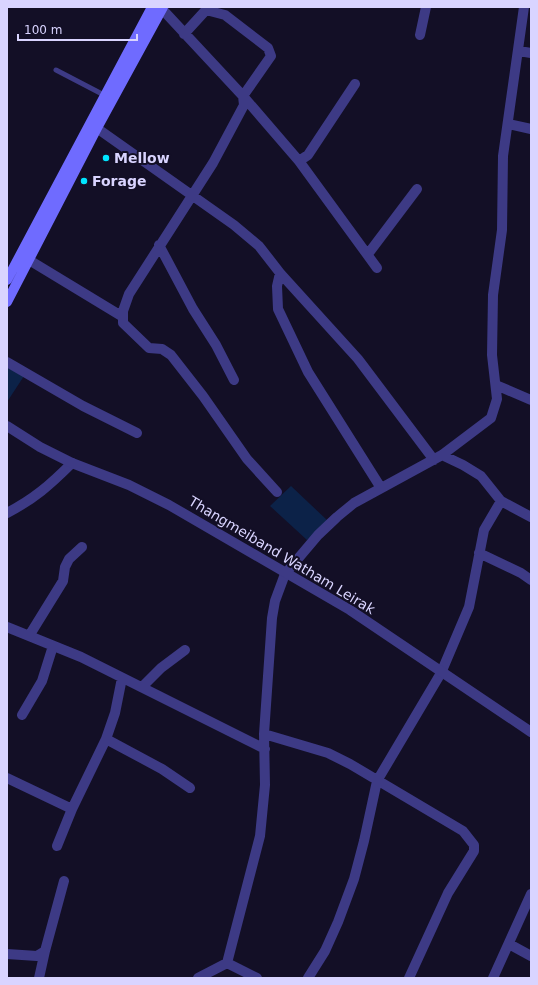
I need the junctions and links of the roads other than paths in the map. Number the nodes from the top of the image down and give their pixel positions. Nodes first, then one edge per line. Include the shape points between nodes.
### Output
1 (426, 7) edge
2 (524, 7) edge
3 (159, 8) edge
4 (184, 34) junction
5 (420, 35) dead end
6 (519, 51) junction
7 (531, 53) edge
8 (56, 70) dead end
9 (355, 84) dead end
10 (104, 95) junction
11 (243, 96) junction
12 (508, 124) junction
13 (93, 125) junction
14 (531, 129) edge
15 (299, 161) junction
16 (417, 190) dead end
17 (191, 196) junction
18 (159, 245) junction
19 (368, 254) junction
20 (29, 260) junction
21 (377, 268) dead end
22 (280, 273) junction
23 (7, 280) edge
24 (7, 302) edge
25 (123, 318) junction
26 (7, 362) edge
27 (234, 380) dead end
28 (496, 385) junction
29 (531, 400) edge
30 (7, 426) edge
31 (137, 433) dead end
32 (438, 457) junction
33 (72, 463) junction
34 (381, 488) junction
35 (277, 492) dead end
36 (501, 501) junction
37 (7, 513) edge
38 (531, 517) edge
39 (82, 547) dead end
40 (480, 552) junction
41 (285, 574) junction
42 (531, 580) edge
43 (7, 627) edge
44 (29, 636) junction
45 (52, 646) junction
46 (185, 650) dead end
47 (441, 673) junction
48 (122, 678) junction
49 (142, 687) junction
50 (22, 715) dead end
51 (531, 732) edge
52 (264, 734) junction
53 (106, 739) junction
54 (265, 749) junction
55 (7, 778) edge
56 (377, 780) junction
57 (190, 788) dead end
58 (72, 809) junction
59 (57, 846) dead end
60 (64, 881) dead end
61 (531, 894) edge
62 (509, 944) junction
63 (45, 951) junction
64 (7, 954) edge
65 (531, 956) edge
66 (227, 963) junction
67 (39, 978) edge
68 (198, 978) edge
69 (257, 978) edge
70 (308, 978) edge
71 (409, 978) edge
72 (493, 978) edge

1 - 5 street
2 - 6 street
3 - 4 street
3 - 10 main road
3 - 13 main road
4 - 11 street
4 - 11 street via 206,10 226,15 268,48 271,56
6 - 7 street
6 - 12 street
8 - 10 lane
9 - 15 street via 308,155
10 - 13 main road
11 - 15 street
11 - 17 street via 244,105 241,111 213,163
12 - 14 street
12 - 28 street via 503,156 502,230 494,295 492,356
13 - 17 street
13 - 20 main road
13 - 23 main road
15 - 19 street
16 - 19 street
17 - 18 street
17 - 22 street via 248,236
18 - 25 street via 129,294
18 - 27 street via 192,309 216,345
19 - 21 street
20 - 24 main road
20 - 25 street
22 - 32 street via 358,359
22 - 34 street via 277,286 278,309 308,372
25 - 35 street via 127,328 149,348 162,349 171,355 247,459
26 - 31 street via 83,406
28 - 29 street
28 - 32 street via 497,399 491,418
30 - 33 street, Thangmeiband Watham Leirak
32 - 34 street
32 - 36 street via 463,465 481,476
33 - 37 street via 29,502
33 - 41 street, Thangmeiband Watham Leirak via 169,505
34 - 41 street via 354,503 337,517
36 - 38 street
36 - 40 street via 484,530
39 - 44 street via 69,559 62,581
40 - 42 street
40 - 47 street via 469,607
41 - 47 street, Thangmeiband Watham Leirak via 362,618
41 - 52 street via 275,600 272,618
43 - 44 street
44 - 45 street
45 - 48 street via 81,657
45 - 50 street via 42,681
46 - 49 street via 161,668
47 - 51 street, Thangmeiband Watham Leirak
47 - 56 street
48 - 49 street
48 - 53 street via 115,713
49 - 54 street
52 - 54 street
52 - 56 street via 328,753
53 - 57 street via 162,769
53 - 58 street
54 - 66 street via 264,810 260,836
55 - 58 street
56 - 70 street via 354,879 325,951
56 - 71 street via 463,831 474,845 474,851 448,893
58 - 59 street
60 - 63 street
61 - 62 street
62 - 65 street
62 - 72 street
63 - 64 street via 37,956
63 - 67 street
66 - 68 street
66 - 69 street

